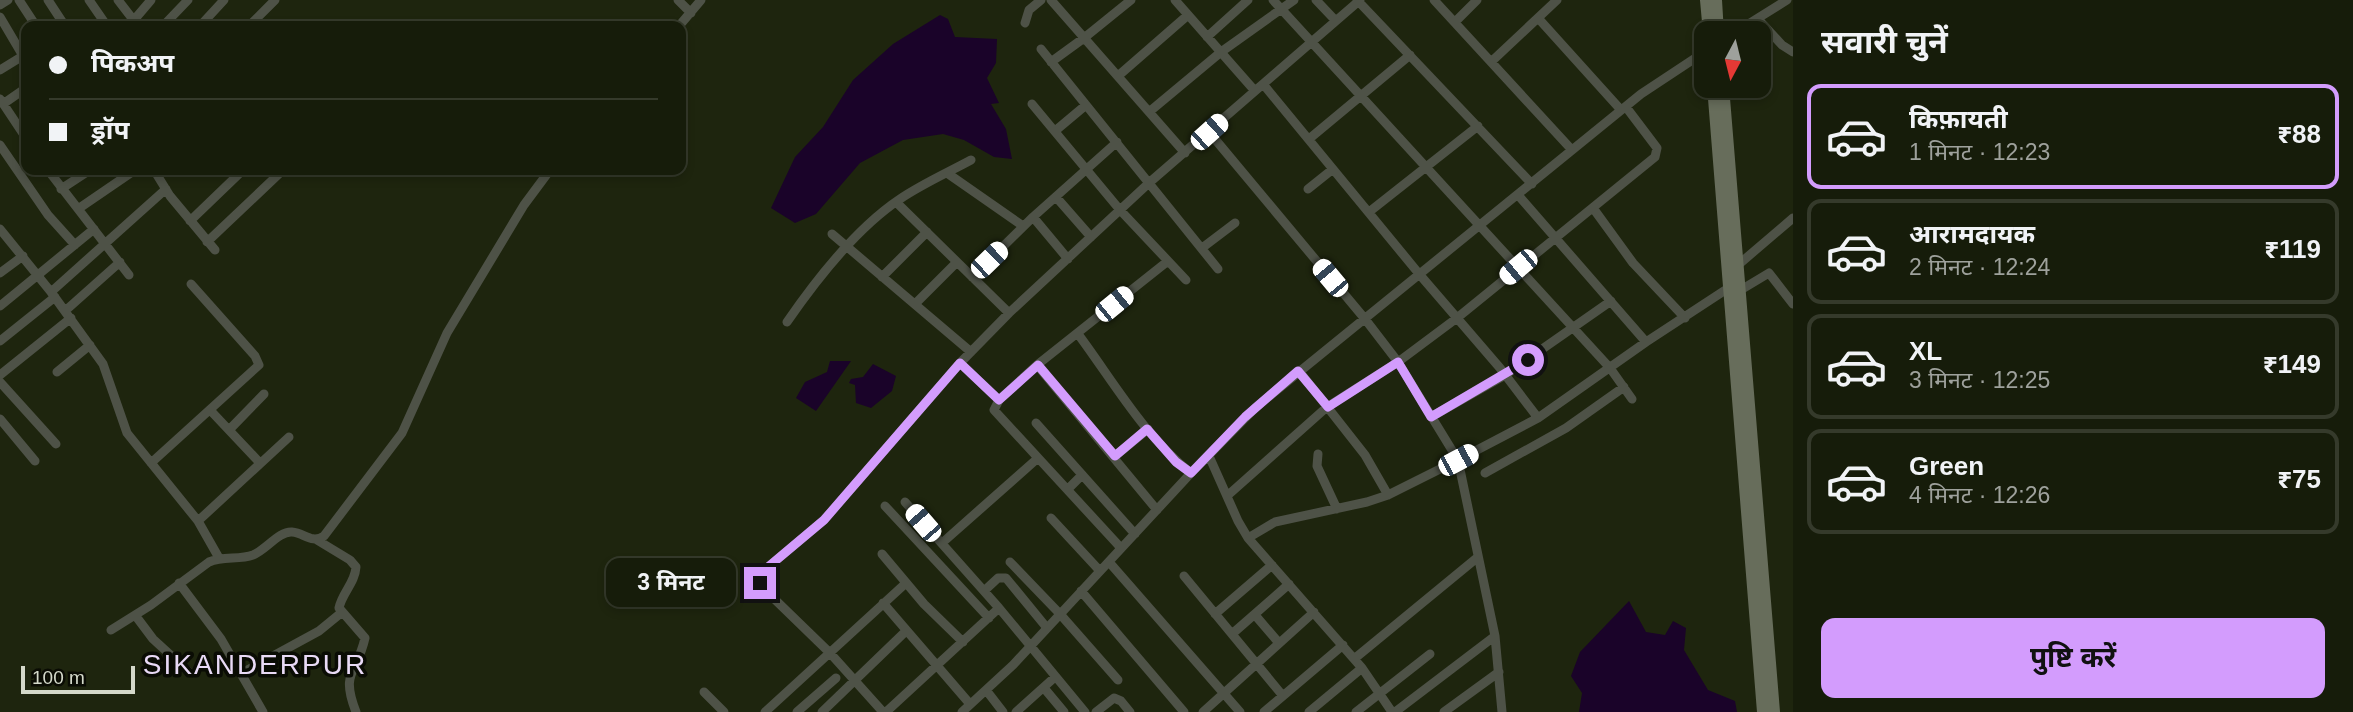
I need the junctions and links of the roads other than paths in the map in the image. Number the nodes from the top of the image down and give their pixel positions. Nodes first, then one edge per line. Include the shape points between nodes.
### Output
1 (8, 0) edge
2 (19, 0) edge
3 (48, 0) edge
4 (89, 0) edge
5 (118, 0) edge
6 (151, 0) edge
7 (188, 0) edge
8 (224, 0) edge
9 (275, 0) edge
10 (678, 0) edge
11 (701, 0) edge
12 (1041, 0) edge
13 (1051, 0) edge
14 (1131, 0) edge
15 (1175, 0) edge
16 (1248, 0) edge
17 (1273, 0) edge
18 (1294, 0) edge
19 (1316, 0) edge
20 (1358, 0) edge
21 (1434, 0) edge
22 (1477, 0) edge
23 (1557, 0) edge
24 (1706, 0) edge
25 (1716, 0) edge
26 (1787, 0) edge
27 (0, 5) edge
28 (1281, 10) junction
29 (691, 13) junction
30 (1188, 15) junction
31 (0, 17) edge
32 (1538, 18) junction
33 (1758, 19) junction
34 (1335, 20) junction
35 (33, 21) edge
36 (62, 21) edge
37 (104, 21) edge
38 (134, 21) edge
39 (137, 21) edge
40 (168, 21) edge
41 (205, 21) edge
42 (253, 21) edge
43 (684, 21) edge
44 (1708, 21) edge
45 (1717, 21) edge
46 (1755, 21) edge
47 (1455, 22) junction
48 (1025, 23) dead end
49 (1207, 37) junction
50 (1084, 38) junction
51 (1313, 41) junction
52 (1041, 49) dead end
53 (21, 51) edge
54 (1221, 52) junction
55 (1793, 52) edge
56 (1410, 55) junction
57 (21, 59) edge
58 (1694, 59) edge
59 (1051, 62) junction
60 (1491, 62) junction
61 (0, 70) edge
62 (1118, 76) junction
63 (1263, 83) junction
64 (21, 91) edge
65 (1255, 91) junction
66 (1363, 96) junction
67 (1715, 98) edge
68 (1723, 98) edge
69 (2, 102) edge
70 (1032, 104) dead end
71 (1086, 105) junction
72 (1624, 108) junction
73 (1149, 112) junction
74 (1478, 126) junction
75 (21, 130) edge
76 (1055, 131) junction
77 (1209, 132) junction
78 (1309, 139) junction
79 (1117, 142) junction
80 (0, 145) edge
81 (1723, 148) junction
82 (1573, 150) junction
83 (1185, 152) junction
84 (971, 160) dead end
85 (1427, 167) junction
86 (1086, 169) junction
87 (1333, 169) junction
88 (947, 173) junction
89 (51, 175) edge
90 (82, 175) edge
91 (128, 175) edge
92 (157, 175) edge
93 (238, 175) edge
94 (278, 175) edge
95 (546, 175) edge
96 (1150, 182) junction
97 (1532, 184) junction
98 (61, 189) junction
99 (166, 189) junction
100 (1308, 189) dead end
101 (1518, 195) junction
102 (1056, 197) junction
103 (896, 202) junction
104 (1593, 208) junction
105 (78, 209) junction
106 (1120, 210) junction
107 (1369, 212) junction
108 (1033, 218) junction
109 (1793, 218) edge
110 (190, 221) junction
111 (1234, 223) dead end
112 (1481, 225) junction
113 (1023, 226) junction
114 (0, 229) edge
115 (94, 229) junction
116 (927, 232) junction
117 (832, 234) dead end
118 (1091, 237) junction
119 (1557, 239) junction
120 (207, 242) junction
121 (106, 243) junction
122 (75, 245) junction
123 (846, 247) junction
124 (1202, 248) junction
125 (215, 250) dead end
126 (23, 256) junction
127 (1068, 259) junction
128 (1168, 261) junction
129 (120, 262) junction
130 (957, 262) junction
131 (1733, 265) junction
132 (1518, 267) junction
133 (1218, 269) dead end
134 (0, 273) edge
135 (38, 275) junction
136 (129, 275) dead end
137 (1420, 275) junction
138 (882, 277) junction
139 (972, 277) junction
140 (1186, 279) dead end
141 (191, 285) dead end
142 (1734, 286) junction
143 (53, 295) junction
144 (1611, 301) junction
145 (915, 304) junction
146 (1793, 304) edge
147 (0, 306) edge
148 (1009, 313) junction
149 (68, 315) junction
150 (1457, 318) junction
151 (1685, 318) junction
152 (1365, 320) junction
153 (788, 322) dead end
154 (1574, 329) junction
155 (1078, 334) junction
156 (0, 341) edge
157 (1646, 342) junction
158 (90, 345) junction
159 (971, 352) junction
160 (1398, 362) junction
161 (960, 363) junction
162 (1038, 365) junction
163 (1610, 368) junction
164 (1298, 371) junction
165 (57, 372) dead end
166 (0, 375) edge
167 (1505, 375) junction
168 (0, 382) edge
169 (1624, 387) junction
170 (264, 394) dead end
171 (1632, 399) dead end
172 (999, 400) junction
173 (1328, 407) junction
174 (210, 410) junction
175 (1431, 417) junction
176 (1538, 418) junction
177 (0, 419) edge
178 (1037, 423) dead end
179 (1147, 429) junction
180 (229, 430) junction
181 (289, 437) dead end
182 (56, 443) dead end
183 (1318, 454) dead end
184 (1115, 456) junction
185 (1209, 456) junction
186 (1038, 458) junction
187 (1458, 460) junction
188 (35, 461) dead end
189 (151, 463) junction
190 (260, 463) junction
191 (1191, 473) junction
192 (1485, 473) dead end
193 (1083, 475) junction
194 (1068, 489) junction
195 (1388, 495) junction
196 (1227, 496) junction
197 (905, 502) dead end
198 (885, 506) dead end
199 (1337, 509) junction
200 (1157, 510) junction
201 (1051, 518) dead end
202 (198, 521) junction
203 (1135, 534) junction
204 (1248, 538) junction
205 (317, 540) junction
206 (942, 543) junction
207 (1754, 545) junction
208 (1121, 548) junction
209 (882, 554) dead end
210 (1479, 557) junction
211 (219, 558) junction
212 (1010, 562) dead end
213 (1108, 562) junction
214 (1272, 565) junction
215 (1100, 571) junction
216 (1184, 576) dead end
217 (179, 583) junction
218 (906, 583) junction
219 (1289, 584) junction
220 (984, 591) junction
221 (1081, 591) junction
222 (883, 603) junction
223 (999, 608) junction
224 (1314, 612) junction
225 (341, 613) junction
226 (1060, 614) junction
227 (1214, 614) junction
228 (135, 615) junction
229 (1255, 615) junction
230 (989, 618) junction
231 (1047, 628) junction
232 (111, 630) dead end
233 (906, 631) junction
234 (1232, 635) junction
235 (1495, 636) junction
236 (963, 642) junction
237 (1279, 643) junction
238 (1343, 645) junction
239 (1031, 646) junction
240 (830, 653) junction
241 (1430, 654) dead end
242 (1354, 659) junction
243 (1256, 663) junction
244 (936, 666) junction
245 (1362, 668) junction
246 (188, 671) dead end
247 (1499, 672) junction
248 (242, 673) junction
249 (1055, 677) junction
250 (836, 678) dead end
251 (1118, 680) dead end
252 (856, 682) junction
253 (1044, 688) junction
254 (986, 690) junction
255 (704, 692) dead end
256 (1223, 693) junction
257 (1379, 693) junction
258 (1283, 696) junction
259 (1026, 703) junction
260 (970, 704) junction
261 (771, 710) edge
262 (263, 712) edge
263 (356, 712) edge
264 (724, 712) edge
265 (797, 712) edge
266 (822, 712) edge
267 (885, 712) edge
268 (962, 712) edge
269 (1003, 712) edge
270 (1016, 712) edge
271 (1034, 712) edge
272 (1065, 712) edge
273 (1085, 712) edge
274 (1096, 712) edge
275 (1130, 712) edge
276 (1184, 712) edge
277 (1203, 712) edge
278 (1240, 712) edge
279 (1264, 712) edge
280 (1308, 712) edge
281 (1356, 712) edge
282 (1394, 712) edge
283 (1444, 712) edge
284 (1502, 712) edge
285 (1763, 712) edge
286 (1774, 712) edge

1 - 27 street
2 - 35 street
3 - 36 street
4 - 37 street
5 - 38 street
6 - 39 street
7 - 40 street
8 - 41 street
9 - 42 street
10 - 29 street
11 - 29 street
12 - 48 street via 1029,10
13 - 50 street
14 - 50 street
15 - 30 street
16 - 49 street
17 - 28 street
18 - 28 street
19 - 34 street
20 - 34 street
20 - 56 street
21 - 47 street
22 - 47 street
23 - 32 street
24 - 44 main road
25 - 45 main road
26 - 33 street
28 - 51 street
28 - 54 street
29 - 43 street
30 - 49 street
30 - 62 street
31 - 53 street
32 - 60 street
32 - 72 street
33 - 46 street
33 - 55 street
34 - 51 street
47 - 60 street
49 - 54 street
50 - 59 street
50 - 62 street
51 - 63 street
51 - 66 street
52 - 59 street
54 - 65 street
54 - 73 street
56 - 66 street
56 - 74 street
57 - 61 street
58 - 72 street
59 - 71 street
60 - 82 street
62 - 73 street
63 - 65 street
63 - 78 street
64 - 69 street
65 - 77 street
66 - 78 street
66 - 85 street
67 - 81 main road
68 - 81 main road
69 - 75 street
70 - 76 street
71 - 76 street
71 - 79 street
72 - 82 street
72 - 104 street via 1657,152
73 - 83 street
74 - 85 street
74 - 97 street
76 - 86 street
77 - 83 street
77 - 152 street
78 - 87 street
79 - 86 street
79 - 96 street
80 - 122 street via 48,215
81 - 131 main road
82 - 97 street
83 - 96 street
84 - 88 street
85 - 107 street
85 - 112 street
86 - 102 street
86 - 106 street
87 - 100 street
87 - 107 street
88 - 103 street
88 - 113 street
89 - 98 street
90 - 98 street
91 - 105 street
92 - 99 street
93 - 110 street
94 - 120 street
95 - 205 street via 447,333 402,433
96 - 106 street
96 - 124 street
97 - 101 street
98 - 105 street
99 - 110 street
99 - 121 street
101 - 112 street
101 - 119 street
102 - 108 street
102 - 118 street
103 - 116 street
103 - 123 street
104 - 119 street
104 - 151 street via 1631,260
105 - 115 street
106 - 118 street
106 - 128 street
107 - 137 street
108 - 113 street
108 - 127 street
109 - 131 street
110 - 120 street
111 - 124 street
112 - 132 street
112 - 137 street
113 - 139 street
114 - 126 street
115 - 121 street
115 - 122 street
116 - 130 street
116 - 138 street
117 - 123 street
118 - 127 street
119 - 132 street
119 - 144 street
120 - 125 street
121 - 129 street
121 - 143 street
122 - 135 street
123 - 138 street
123 - 153 street
124 - 133 street
126 - 134 street
126 - 135 street
127 - 148 street
128 - 140 street
128 - 155 street
129 - 136 street
129 - 149 street
130 - 139 street
130 - 145 street
131 - 142 main road
132 - 150 street
132 - 154 street
135 - 143 street
135 - 147 street
137 - 150 street
137 - 152 street
138 - 145 street
139 - 148 street
141 - 174 street via 258,360 256,369
142 - 146 street via 1769,273
142 - 151 street
142 - 207 main road
143 - 149 street
143 - 156 street
144 - 154 street
144 - 157 street
145 - 159 street
148 - 159 street
149 - 158 street
149 - 166 street
150 - 160 street
150 - 167 street
151 - 157 street
152 - 160 street
152 - 164 street
154 - 163 street
154 - 167 street
155 - 162 street
155 - 179 street
157 - 163 street
158 - 165 street
158 - 189 street via 107,372 127,433
159 - 161 street
160 - 173 street
160 - 175 street
161 - 172 street
161 - 240 street via 824,520 759,578
162 - 172 street
162 - 184 street
163 - 169 street
163 - 176 street
164 - 173 street
164 - 185 street
167 - 175 street
167 - 176 street
168 - 182 street
169 - 171 street
169 - 192 street via 1560,432
170 - 180 street
172 - 186 street via 996,414
173 - 195 street via 1365,454
173 - 196 street
174 - 180 street
174 - 189 street
175 - 187 street
176 - 187 street
177 - 188 street
178 - 193 street
179 - 184 street
179 - 191 street
180 - 190 street
181 - 190 street
183 - 199 street via 1317,466
184 - 200 street
185 - 191 street
185 - 196 street
186 - 194 street
186 - 206 street
187 - 195 street
187 - 210 street
189 - 202 street
190 - 202 street
191 - 200 street
193 - 194 street
193 - 203 street
194 - 208 street
195 - 199 street
196 - 204 street
197 - 206 street
198 - 230 street
199 - 204 street via 1275,522
200 - 203 street
201 - 215 street
202 - 211 street
203 - 208 street
204 - 214 street
205 - 211 street via 291,532 253,555
205 - 225 street via 356,567 339,604
206 - 220 street
207 - 285 main road
207 - 286 main road
208 - 213 street
209 - 218 street
210 - 235 street
210 - 242 street
211 - 217 street
212 - 226 street
213 - 215 street
213 - 256 street
214 - 219 street
214 - 227 street
215 - 221 street
216 - 227 street
217 - 228 street
217 - 248 street
218 - 222 street
218 - 236 street
219 - 224 street
219 - 229 street
220 - 223 street
220 - 231 street via 998,578 1006,578
221 - 226 street
221 - 276 street
222 - 233 street
222 - 240 street
223 - 230 street
223 - 239 street
224 - 237 street
224 - 238 street
225 - 248 street via 319,631
225 - 263 street via 365,638 348,682
226 - 231 street
226 - 251 street
227 - 234 street
228 - 232 street
228 - 246 street
229 - 234 street
229 - 237 street
230 - 236 street
231 - 239 street
233 - 244 street
233 - 252 street
234 - 243 street
235 - 247 street
235 - 282 street
236 - 244 street
237 - 243 street
238 - 242 street
238 - 258 street
239 - 249 street
239 - 254 street
240 - 252 street
240 - 261 street
241 - 257 street
242 - 245 street
243 - 256 street
243 - 258 street
244 - 260 street
244 - 267 street
245 - 257 street
245 - 280 street
247 - 283 street
247 - 284 street
248 - 262 street
249 - 253 street
249 - 273 street
250 - 265 street
252 - 266 street
252 - 267 street
253 - 259 street
253 - 272 street
254 - 260 street
254 - 269 street
255 - 264 street
256 - 277 street
256 - 278 street
257 - 281 street
257 - 282 street
258 - 279 street
259 - 270 street
259 - 271 street
260 - 268 street
274 - 275 street via 1118,698

